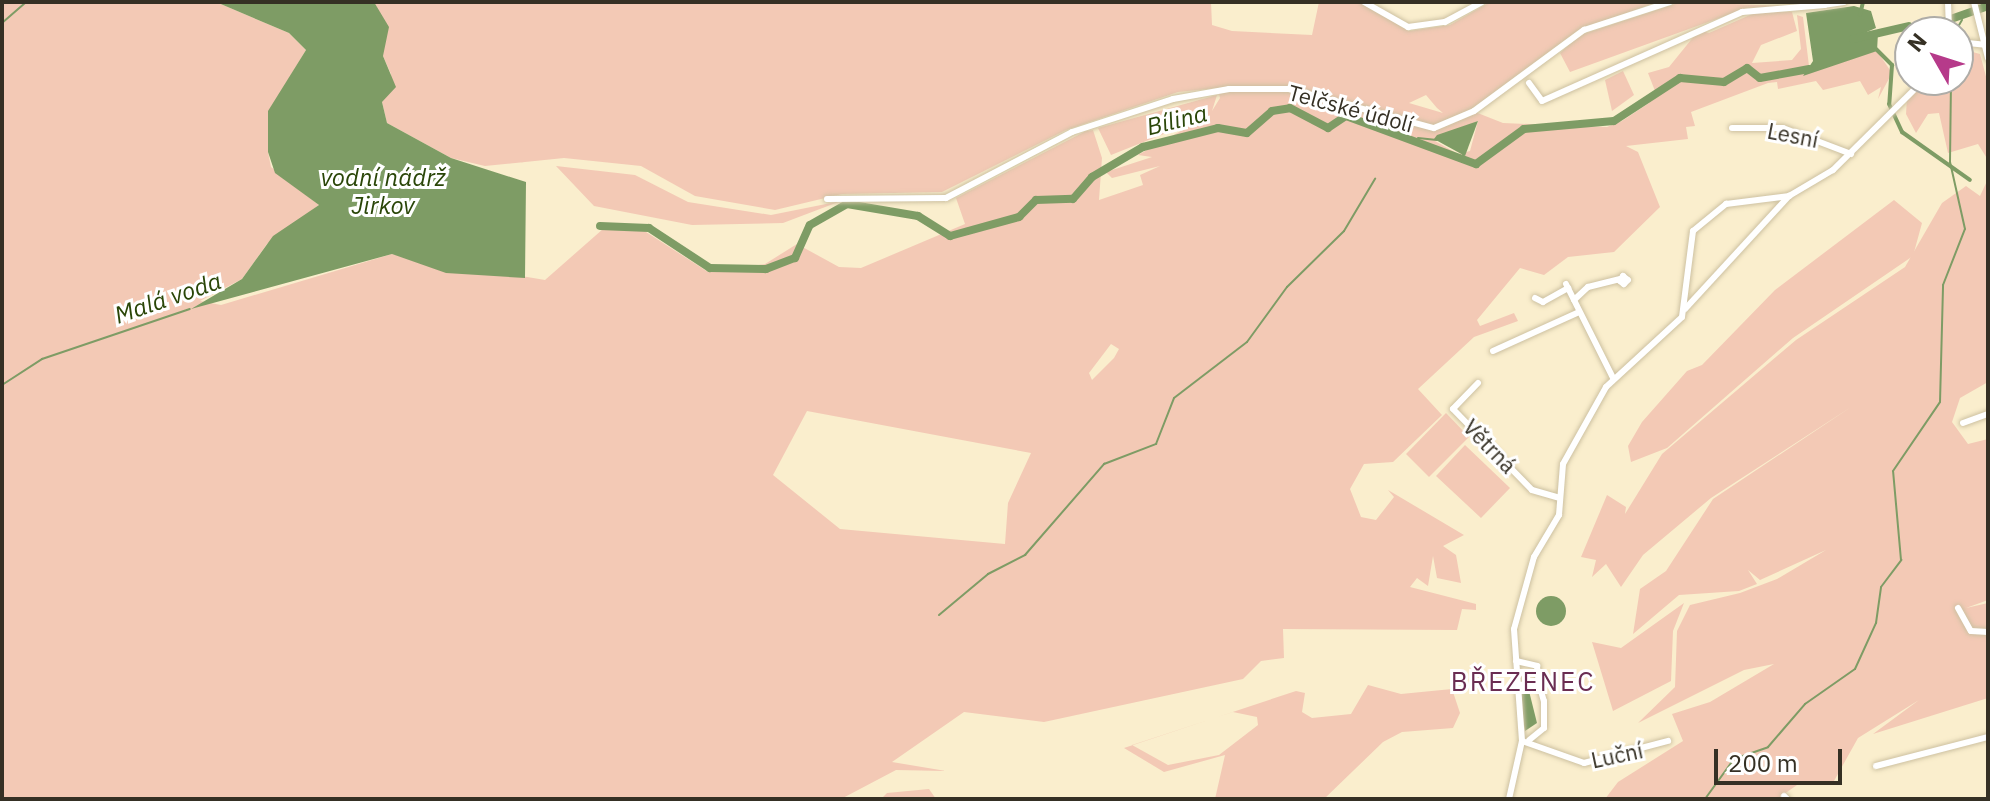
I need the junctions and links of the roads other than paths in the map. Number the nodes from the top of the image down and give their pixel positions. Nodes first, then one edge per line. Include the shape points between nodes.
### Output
1 (1364, 2) edge
2 (1482, 2) edge
3 (1670, 2) edge
4 (1812, 2) edge
5 (1844, 2) edge
6 (1974, 2) edge
7 (1787, 5) edge
8 (1825, 5) junction
9 (1986, 46) edge
10 (1988, 58) edge
11 (1529, 83) dead end
12 (1907, 96) edge
13 (1732, 128) dead end
14 (1851, 154) junction
15 (1789, 196) junction
16 (827, 199) dead end
17 (1620, 279) dead end
18 (1535, 298) dead end
19 (1574, 300) junction
20 (1685, 309) junction
21 (1579, 312) junction
22 (1493, 351) dead end
23 (1613, 378) junction
24 (1478, 383) dead end
25 (1988, 414) edge
26 (1963, 423) dead end
27 (1560, 498) junction
28 (1958, 608) dead end
29 (1988, 632) edge
30 (1516, 661) junction
31 (1539, 684) junction
32 (1517, 685) junction
33 (1988, 737) edge
34 (1526, 741) junction
35 (1668, 741) dead end
36 (1876, 766) dead end
37 (1509, 799) edge

1 - 2 street via 1408,27 1445,22
3 - 16 street, Telčské údolí via 1584,30 1474,111 1434,128 1289,89 1229,89 1173,99 1072,132 946,198
4 - 8 street
5 - 8 street
6 - 9 street
7 - 8 street
7 - 11 street via 1742,12 1542,101
9 - 10 street
12 - 14 street
13 - 14 street, Lesní via 1783,128
14 - 15 street
15 - 20 street
15 - 20 street via 1730,202 1699,223 1686,251
17 - 19 street via 1588,287
18 - 19 street via 1543,302 1567,286
19 - 21 street
20 - 23 street
21 - 22 street
21 - 23 street
23 - 27 street via 1571,444
24 - 27 street, Větrná via 1453,409 1532,490
25 - 26 street
27 - 30 street via 1557,521 1534,557 1517,612
28 - 29 street via 1971,631
30 - 31 street via 1537,666
30 - 32 street
31 - 32 street
31 - 34 street via 1545,725
32 - 34 street
33 - 36 street
34 - 35 street, Luční via 1584,763
34 - 37 street

